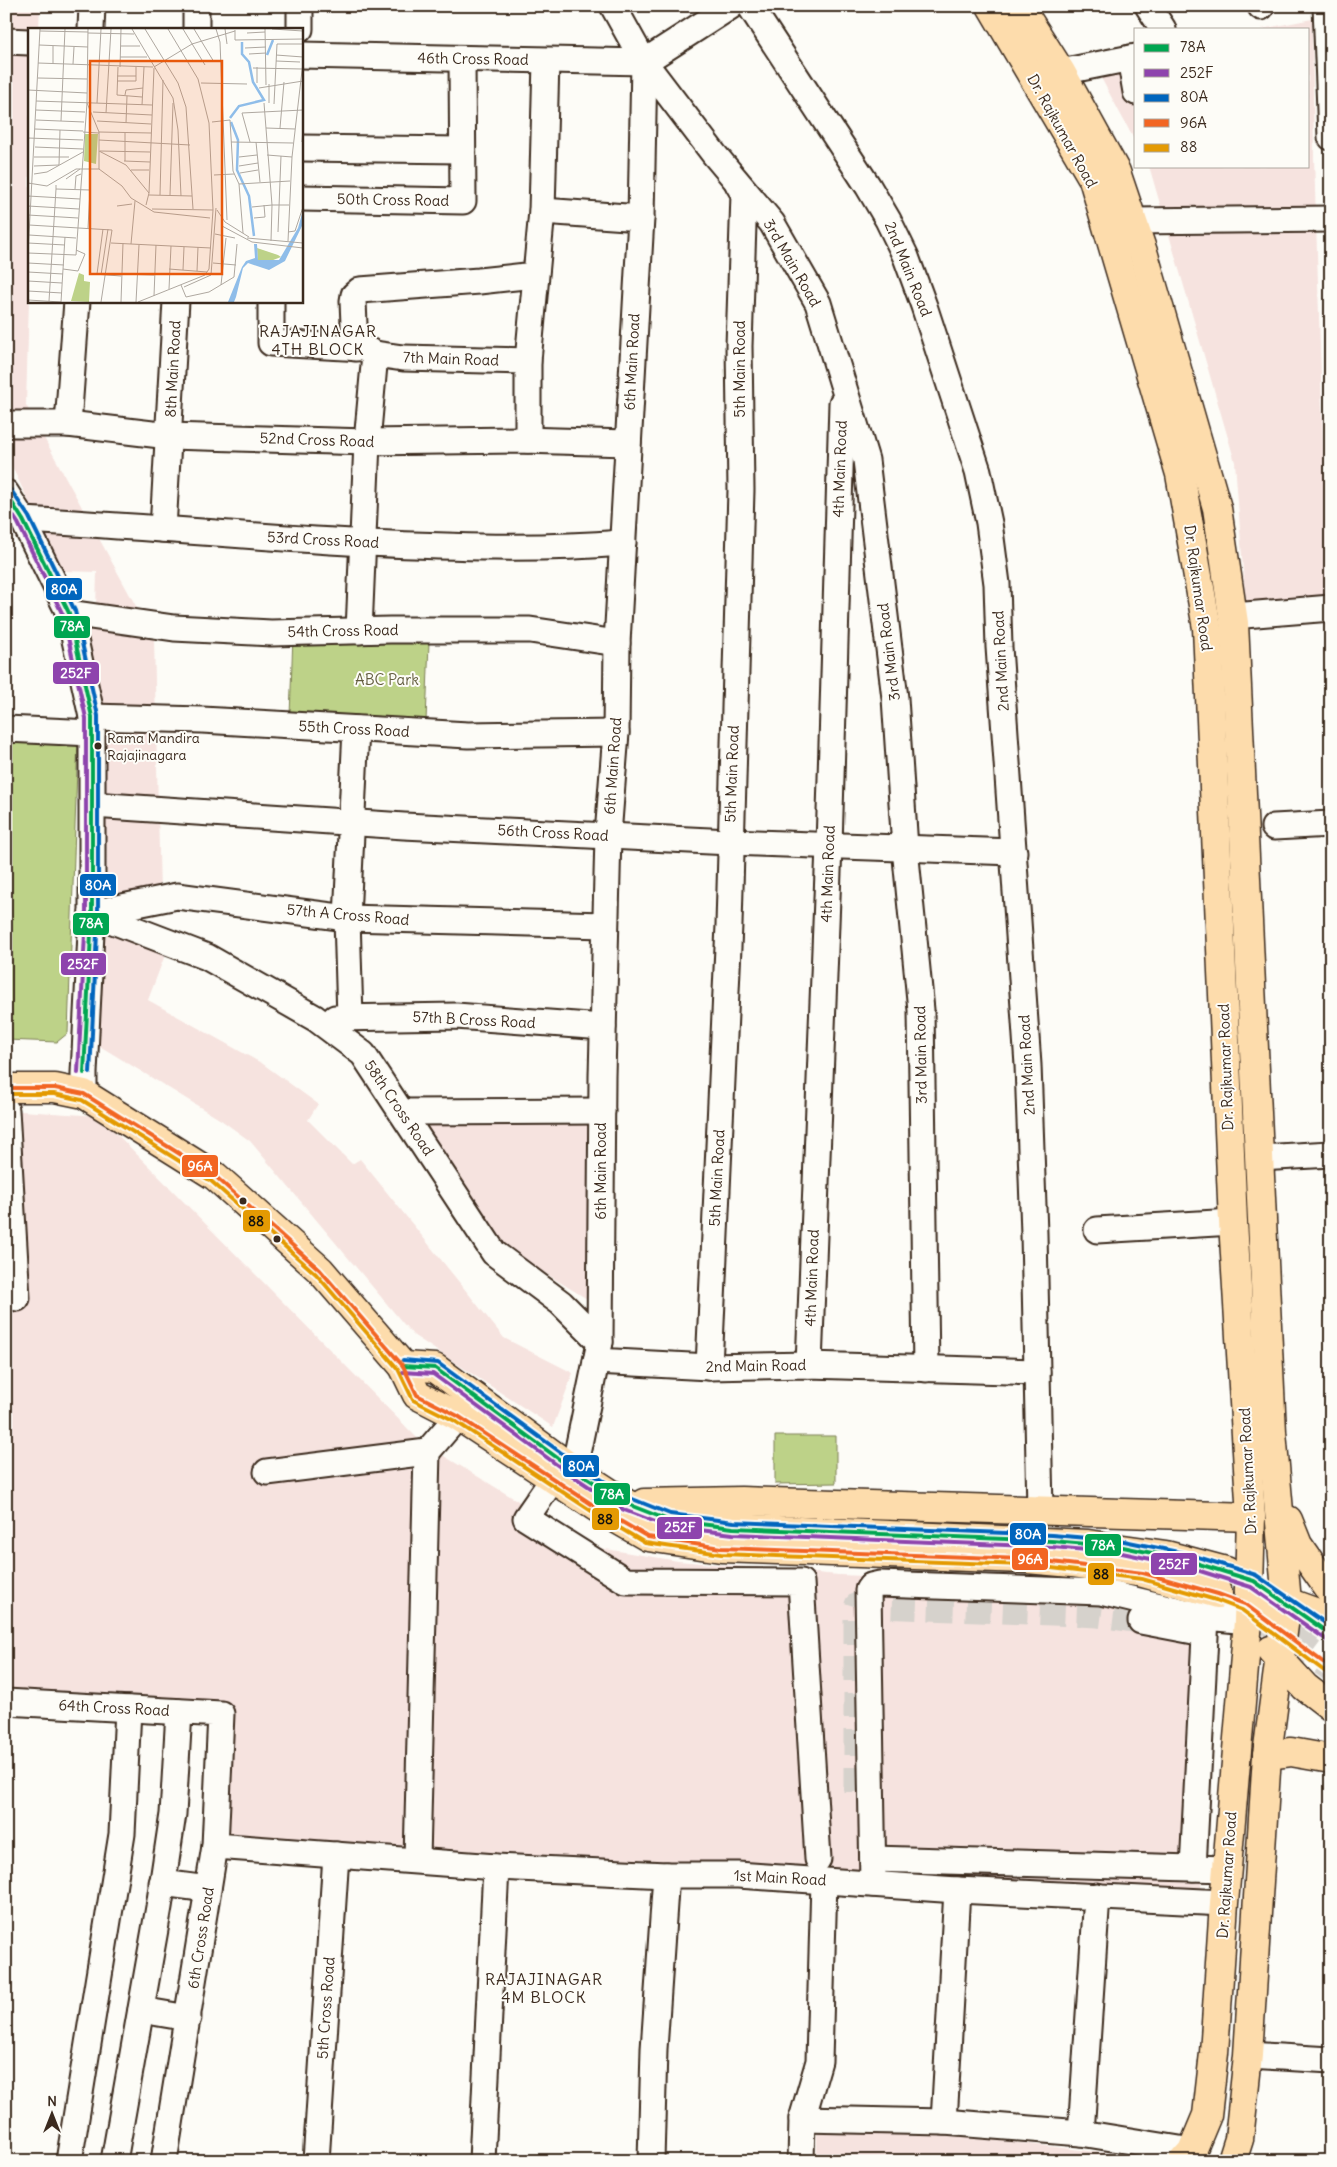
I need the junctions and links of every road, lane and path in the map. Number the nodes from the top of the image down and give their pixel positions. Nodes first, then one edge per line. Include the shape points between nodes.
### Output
1 (92, 6) edge
2 (196, 6) edge
3 (300, 6) edge
4 (613, 6) edge
5 (731, 6) edge
6 (750, 6) edge
7 (992, 6) edge
8 (1019, 6) edge
9 (1148, 6) edge
10 (1320, 19) edge
11 (91, 28) edge
12 (196, 28) edge
13 (300, 28) edge
14 (1161, 28) edge
15 (6, 41) edge
16 (28, 42) edge
17 (302, 55) edge
18 (1133, 57) edge
19 (462, 59) junction
20 (546, 61) junction
21 (644, 62) junction
22 (1061, 72) junction
23 (1330, 99) edge
24 (1331, 137) edge
25 (302, 148) edge
26 (461, 150) junction
27 (736, 182) junction
28 (302, 198) edge
29 (542, 212) junction
30 (641, 218) junction
31 (1331, 219) edge
32 (1131, 221) junction
33 (535, 275) junction
34 (77, 302) edge
35 (176, 302) edge
36 (271, 302) edge
37 (365, 351) junction
38 (528, 361) junction
39 (843, 383) junction
40 (6, 424) edge
41 (68, 424) junction
42 (169, 436) junction
43 (528, 440) junction
44 (367, 442) junction
45 (628, 443) junction
46 (6, 493) edge
47 (23, 520) junction
48 (163, 529) junction
49 (363, 543) junction
50 (624, 543) junction
51 (1331, 608) edge
52 (69, 613) junction
53 (1234, 616) junction
54 (359, 631) junction
55 (617, 643) junction
56 (92, 725) junction
57 (356, 728) junction
58 (6, 729) edge
59 (616, 732) junction
60 (93, 805) junction
61 (350, 822) junction
62 (1331, 824) edge
63 (1274, 827) dead end
64 (608, 835) junction
65 (730, 842) junction
66 (829, 846) junction
67 (905, 848) junction
68 (1014, 852) junction
69 (92, 913) junction
70 (347, 918) junction
71 (605, 925) junction
72 (315, 1018) junction
73 (350, 1018) junction
74 (603, 1027) junction
75 (6, 1088) edge
76 (84, 1094) junction
77 (6, 1110) edge
78 (602, 1111) junction
79 (402, 1112) junction
80 (1331, 1154) edge
81 (1259, 1158) junction
82 (1233, 1222) junction
83 (1097, 1230) dead end
84 (17, 1298) dead end
85 (598, 1352) junction
86 (809, 1364) junction
87 (404, 1366) junction
88 (708, 1367) junction
89 (926, 1369) junction
90 (1037, 1372) junction
91 (458, 1416) junction
92 (427, 1452) junction
93 (267, 1472) dead end
94 (560, 1472) junction
95 (1278, 1493) junction
96 (627, 1504) junction
97 (1040, 1509) junction
98 (1251, 1517) junction
99 (1331, 1592) edge
100 (1287, 1602) junction
101 (1213, 1604) junction
102 (1331, 1618) edge
103 (1140, 1621) tunnel mouth
104 (1248, 1621) junction
105 (1278, 1659) junction
106 (6, 1702) edge
107 (1331, 1707) edge
108 (128, 1709) junction
109 (179, 1712) junction
110 (221, 1714) joint
111 (1267, 1754) junction
112 (1331, 1759) edge
113 (1198, 1762) junction
114 (1235, 1765) junction
115 (856, 1792) tunnel mouth
116 (873, 1826) junction
117 (214, 1846) junction
118 (336, 1855) junction
119 (874, 1859) junction
120 (416, 1860) junction
121 (496, 1867) junction
122 (1193, 1868) junction
123 (1227, 1868) junction
124 (821, 1870) junction
125 (666, 1875) junction
126 (162, 1883) junction
127 (873, 1884) junction
128 (208, 1889) junction
129 (957, 1890) junction
130 (1097, 1896) junction
131 (1224, 1903) junction
132 (141, 2010) junction
133 (188, 2018) junction
134 (1248, 2055) junction
135 (1331, 2060) edge
136 (802, 2119) junction
137 (944, 2122) junction
138 (1081, 2133) junction
139 (1188, 2156) edge
140 (68, 2161) edge
141 (114, 2161) edge
142 (164, 2161) edge
143 (316, 2161) edge
144 (482, 2161) edge
145 (651, 2161) edge
146 (801, 2161) edge
147 (1232, 2161) edge

1 - 11 street
2 - 12 street
3 - 13 street
4 - 21 street, 3rd Main Road
5 - 21 street
6 - 68 street, 2nd Main Road via 892,227 924,306 978,471 997,584
7 - 82 main road, Dr. Rajkumar Road via 1092,179 1180,474 1207,628
8 - 22 main road, Dr. Rajkumar Road
9 - 14 street
10 - 23 street
15 - 16 street
17 - 19 street, 46th Cross Road
18 - 22 street
19 - 20 street, 46th Cross Road
19 - 26 street, 50th Cross Road
20 - 21 street, 46th Cross Road
20 - 29 street
21 - 27 street, 3rd Main Road
21 - 30 street, 6th Main Road
22 - 32 main road, Dr. Rajkumar Road via 1116,172
23 - 24 street
25 - 26 street
26 - 28 street, 50th Cross Road via 463,201
27 - 39 street, 3rd Main Road via 772,223 818,303
27 - 65 street, 5th Main Road via 744,194 741,490
29 - 30 street
29 - 33 street
30 - 45 street, 6th Main Road
31 - 32 street
32 - 53 main road, Dr. Rajkumar Road via 1144,255 1217,508
33 - 37 street via 360,290 353,301
33 - 38 street
34 - 41 street
35 - 42 street, 8th Main Road
36 - 37 street, 7th Main Road via 271,343
37 - 38 street, 7th Main Road via 403,358
37 - 44 street
38 - 43 street
39 - 66 street, 4th Main Road
39 - 67 street, 3rd Main Road via 866,460 895,698
40 - 41 street, 52nd Cross Road
41 - 42 street, 52nd Cross Road
42 - 44 street, 52nd Cross Road
42 - 48 street, 8th Main Road
43 - 44 street, 52nd Cross Road
43 - 45 street, 52nd Cross Road
44 - 49 street
45 - 50 street, 6th Main Road
46 - 47 street
47 - 48 street, 53rd Cross Road
47 - 52 street
48 - 49 street, 53rd Cross Road
49 - 50 street, 53rd Cross Road via 455,547 569,547
49 - 54 street
50 - 55 street, 6th Main Road
51 - 53 street
52 - 54 street, 54th Cross Road via 184,628 271,633
52 - 56 street
53 - 81 main road, Dr. Rajkumar Road
54 - 55 street, 54th Cross Road via 530,630
55 - 59 street, 6th Main Road
56 - 57 street, 55th Cross Road
56 - 58 street
56 - 60 street
57 - 59 street, 55th Cross Road via 468,735
57 - 61 street
59 - 64 street, 6th Main Road
60 - 61 street, 56th Cross Road
60 - 69 street
61 - 64 street, 56th Cross Road
61 - 70 street
62 - 63 street
64 - 65 street, 56th Cross Road
64 - 71 street, 6th Main Road
65 - 66 street, 56th Cross Road
65 - 88 street, 5th Main Road via 730,925
66 - 67 street, 56th Cross Road
66 - 86 street, 4th Main Road
67 - 68 street, 56th Cross Road
67 - 89 street, 3rd Main Road via 921,1010
68 - 90 street, 2nd Main Road via 1028,1065
69 - 70 street, 57th A Cross Road via 177,896
69 - 72 street, 58th Cross Road via 207,957
69 - 76 street
70 - 71 street, 57th A Cross Road
70 - 73 street
71 - 74 street, 6th Main Road
72 - 73 street, 57th B Cross Road
72 - 79 street, 58th Cross Road via 363,1054
73 - 74 street, 57th B Cross Road via 456,1016
74 - 78 street, 6th Main Road
75 - 76 main road via 55,1088
76 - 87 main road via 214,1176 320,1270
77 - 84 street
78 - 79 street
78 - 85 street, 6th Main Road
79 - 85 street, 58th Cross Road via 494,1253 561,1304
80 - 81 street
81 - 95 main road, Dr. Rajkumar Road via 1272,1432
82 - 83 street
82 - 98 main road, Dr. Rajkumar Road
85 - 88 street, 2nd Main Road
85 - 94 street, 6th Main Road via 577,1454
86 - 88 street, 2nd Main Road
86 - 89 street, 2nd Main Road
87 - 91 main road via 418,1395
87 - 94 main road via 435,1368
89 - 90 street, 2nd Main Road
90 - 97 street, 2nd Main Road
91 - 92 street
91 - 94 main road
92 - 93 street
92 - 120 street
94 - 96 main road
94 - 101 main road via 648,1537 721,1548 1072,1563 1152,1575
94 - 124 street, 6th Main Road via 526,1518 626,1581 800,1582
95 - 99 main road via 1298,1545
95 - 100 main road
96 - 97 main road via 741,1501
96 - 101 main road via 668,1520 732,1528 1124,1547 1186,1560
97 - 98 main road
98 - 104 main road, Dr. Rajkumar Road
100 - 102 main road
100 - 104 main road
100 - 105 main road
101 - 103 street
101 - 104 street
101 - 113 street
101 - 116 street via 1101,1592 871,1586 868,1590
104 - 105 main road
104 - 114 main road, Dr. Rajkumar Road
105 - 107 main road via 1305,1687
105 - 111 main road
106 - 108 street, 64th Cross Road
108 - 109 street, 64th Cross Road
108 - 140 street via 122,1834
109 - 110 street, 64th Cross Road
109 - 126 street via 173,1814
110 - 117 street, 6th Cross Road
111 - 112 main road via 1291,1752
111 - 134 main road
113 - 114 street
113 - 122 street
114 - 123 main road, Dr. Rajkumar Road
115 - 116 street via 859,1805
116 - 119 street
117 - 118 street, 1st Main Road
117 - 128 street, 6th Cross Road
118 - 120 street, 1st Main Road
118 - 143 street, 5th Cross Road
119 - 122 street
119 - 127 street
120 - 121 street, 1st Main Road
121 - 125 street, 1st Main Road
121 - 144 street
122 - 123 street
123 - 131 main road, Dr. Rajkumar Road
124 - 125 street, 1st Main Road
124 - 127 street, 1st Main Road
124 - 136 street via 819,2061
125 - 145 street via 654,2049
126 - 128 street
126 - 132 street
127 - 129 street, 1st Main Road
128 - 133 street, 6th Cross Road
129 - 130 street, 1st Main Road
129 - 137 street
130 - 131 street, 1st Main Road
130 - 138 street
131 - 139 main road, Dr. Rajkumar Road via 1207,2114
132 - 133 street
132 - 141 street
133 - 142 street, 6th Cross Road
134 - 135 street
134 - 147 main road via 1239,2139
136 - 137 street
136 - 146 street
137 - 138 street
138 - 139 street

